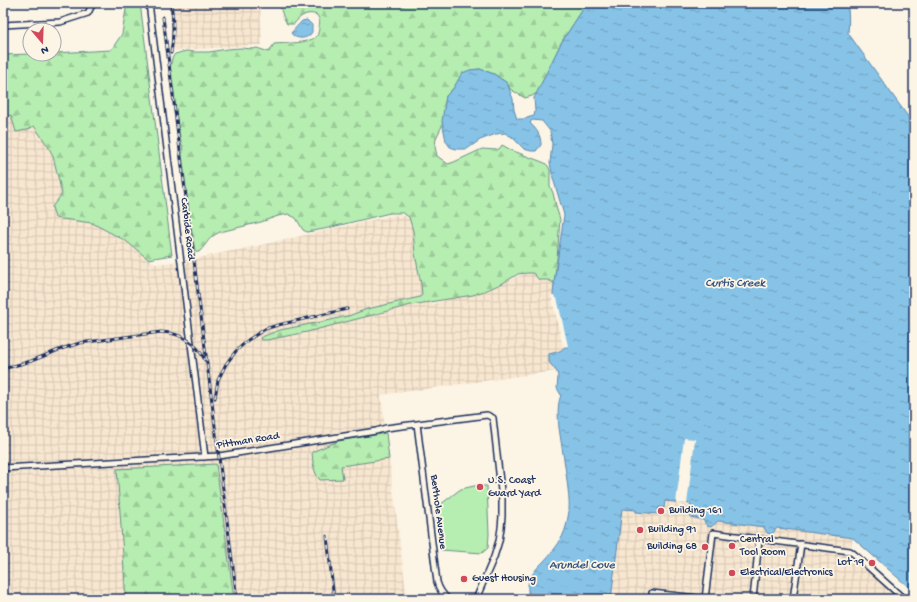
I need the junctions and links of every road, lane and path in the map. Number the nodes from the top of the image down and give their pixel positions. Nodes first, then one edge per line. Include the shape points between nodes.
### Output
1 (93, 3) edge
2 (149, 3) edge
3 (3, 25) edge
4 (417, 424) junction
5 (205, 457) junction
6 (3, 468) edge
7 (759, 540) junction
8 (800, 544) junction
9 (652, 593) dead end
10 (448, 599) edge
11 (476, 599) edge
12 (706, 599) edge
13 (753, 599) edge
14 (793, 599) edge
15 (904, 599) edge

1 - 3 street via 88,13 60,22
2 - 5 street, Carbide Road
4 - 5 street, Pittman Road
4 - 10 street, Berthole Avenue via 437,582 443,596
4 - 11 street, Pittman Road via 487,415 493,418 502,500 501,528 494,557
5 - 6 street, Pittman Road
7 - 8 street
7 - 12 street via 713,533
7 - 13 street
8 - 14 street
8 - 15 street via 850,551
9 - 12 street

